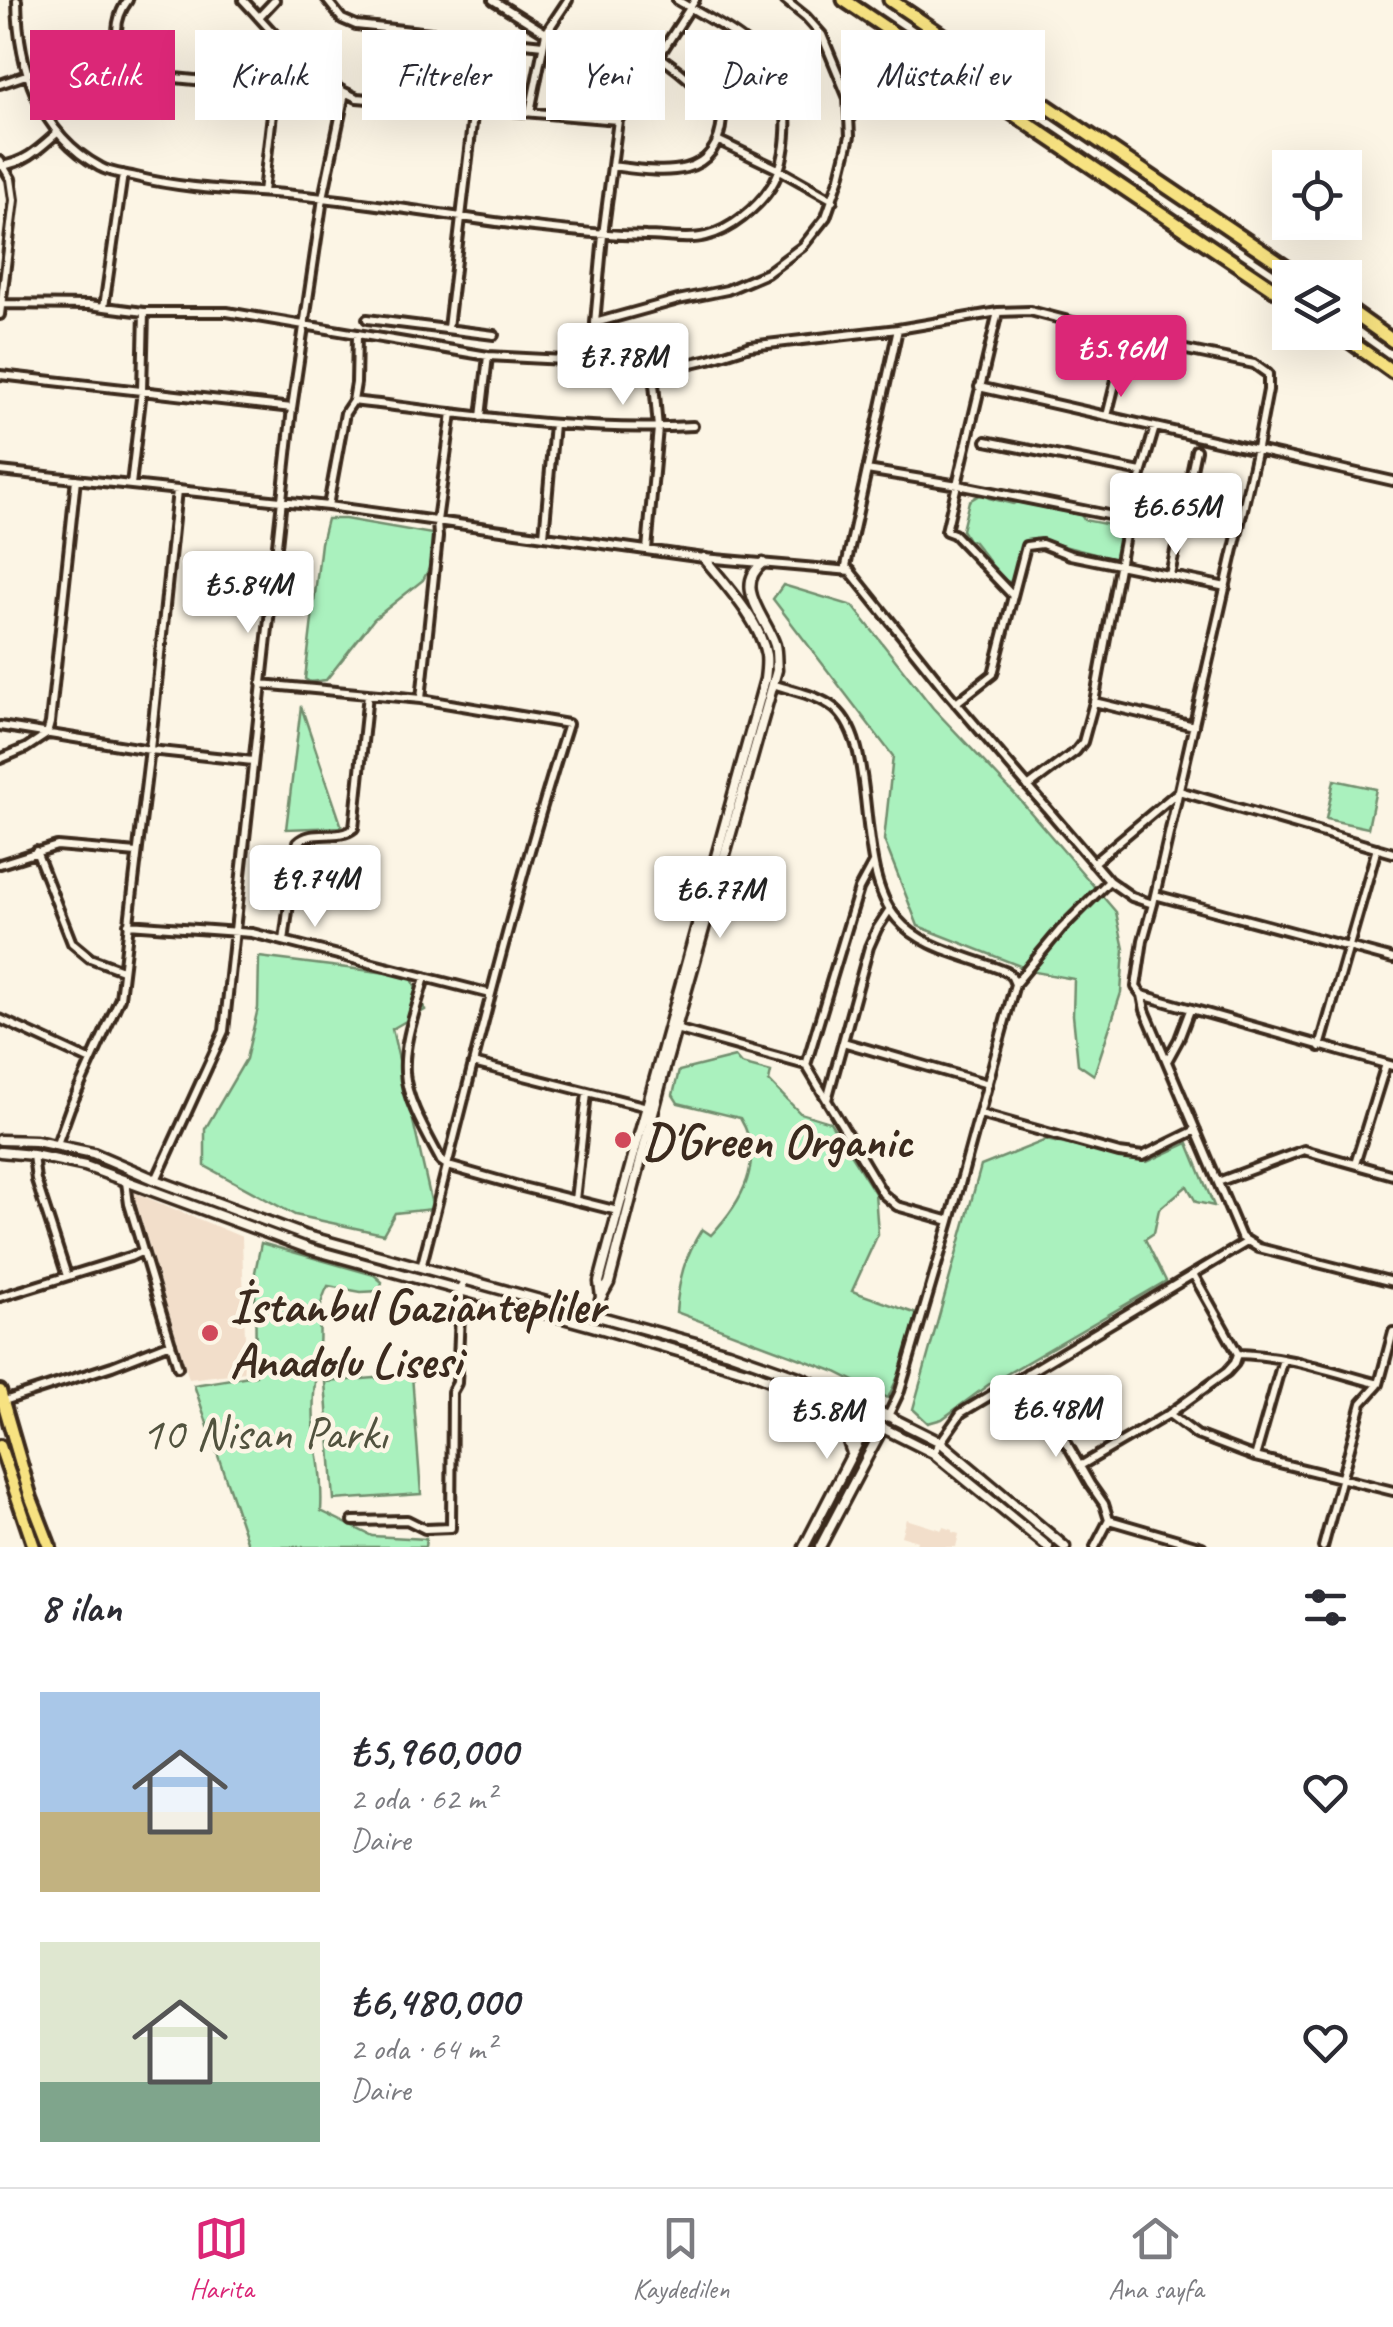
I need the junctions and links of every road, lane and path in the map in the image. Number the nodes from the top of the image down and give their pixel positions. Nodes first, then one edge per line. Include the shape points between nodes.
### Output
1 (18, 0) edge
2 (128, 0) edge
3 (243, 0) edge
4 (276, 0) edge
5 (327, 0) edge
6 (493, 0) edge
7 (568, 0) edge
8 (677, 0) edge
9 (695, 0) edge
10 (785, 0) edge
11 (844, 0) edge
12 (890, 0) edge
13 (690, 8) junction
14 (258, 16) junction
15 (118, 30) edge
16 (271, 30) edge
17 (548, 30) edge
18 (546, 33) joint
19 (543, 45) junction
20 (665, 47) edge
21 (665, 60) edge
22 (30, 73) edge
23 (27, 74) junction
24 (0, 84) edge
25 (342, 92) edge
26 (345, 93) junction
27 (362, 98) edge
28 (526, 112) edge
29 (530, 112) junction
30 (546, 113) edge
31 (271, 120) edge
32 (472, 120) edge
33 (618, 120) edge
34 (57, 132) junction
35 (719, 141) junction
36 (1, 165) edge
37 (612, 166) junction
38 (778, 169) junction
39 (122, 174) junction
40 (263, 192) junction
41 (323, 198) junction
42 (832, 200) junction
43 (460, 216) junction
44 (603, 235) junction
45 (1275, 260) edge
46 (1272, 288) edge
47 (1, 304) edge
48 (104, 307) junction
49 (144, 312) junction
50 (998, 312) junction
51 (0, 315) edge
52 (367, 319) dead end
53 (1362, 319) edge
54 (595, 323) junction
55 (306, 326) junction
56 (448, 328) junction
57 (898, 328) junction
58 (357, 335) junction
59 (494, 335) dead end
60 (1127, 336) junction
61 (1393, 341) edge
62 (1362, 350) edge
63 (488, 356) junction
64 (597, 365) junction
65 (653, 372) junction
66 (1393, 372) edge
67 (0, 375) edge
68 (979, 387) junction
69 (142, 390) junction
70 (353, 401) junction
71 (292, 408) junction
72 (452, 413) junction
73 (482, 416) junction
74 (1106, 416) junction
75 (554, 424) junction
76 (693, 426) dead end
77 (1155, 426) junction
78 (658, 428) junction
79 (986, 440) dead end
80 (1256, 448) junction
81 (1196, 450) dead end
82 (867, 470) junction
83 (0, 471) edge
84 (1140, 472) junction
85 (76, 479) junction
86 (1393, 481) edge
87 (131, 485) junction
88 (958, 485) junction
89 (176, 490) junction
90 (282, 502) junction
91 (328, 506) junction
92 (1128, 519) junction
93 (437, 521) junction
94 (544, 536) junction
95 (648, 550) junction
96 (704, 558) junction
97 (763, 564) junction
98 (1120, 566) junction
99 (851, 571) junction
100 (1170, 575) junction
101 (1226, 587) junction
102 (1014, 596) junction
103 (262, 684) junction
104 (772, 684) junction
105 (368, 694) junction
106 (422, 699) junction
107 (1094, 702) junction
108 (956, 703) junction
109 (0, 726) edge
110 (1194, 726) junction
111 (46, 734) junction
112 (150, 750) junction
113 (0, 758) edge
114 (253, 760) junction
115 (1028, 787) junction
116 (1179, 791) junction
117 (1377, 848) junction
118 (36, 852) junction
119 (137, 853) junction
120 (1393, 853) edge
121 (872, 863) junction
122 (0, 864) edge
123 (1094, 864) junction
124 (1108, 881) junction
125 (1154, 899) junction
126 (890, 909) junction
127 (128, 924) junction
128 (234, 933) junction
129 (284, 941) junction
130 (1348, 947) junction
131 (1393, 959) edge
132 (122, 970) junction
133 (424, 977) junction
134 (1015, 984) junction
135 (491, 994) junction
136 (1142, 995) junction
137 (1190, 1010) junction
138 (0, 1019) edge
139 (672, 1028) junction
140 (843, 1042) junction
141 (1320, 1047) junction
142 (91, 1061) junction
143 (1167, 1062) junction
144 (473, 1064) junction
145 (806, 1064) junction
146 (1389, 1065) edge
147 (988, 1084) junction
148 (586, 1092) junction
149 (827, 1100) junction
150 (647, 1107) junction
151 (980, 1114) junction
152 (1196, 1130) junction
153 (0, 1140) edge
154 (57, 1144) junction
155 (0, 1152) edge
156 (32, 1154) junction
157 (1355, 1164) junction
158 (448, 1166) junction
159 (1393, 1175) edge
160 (156, 1180) junction
161 (126, 1182) junction
162 (1218, 1182) junction
163 (575, 1200) junction
164 (618, 1210) junction
165 (950, 1221) junction
166 (1247, 1242) junction
167 (143, 1250) junction
168 (421, 1268) junction
169 (1192, 1274) junction
170 (67, 1276) junction
171 (464, 1279) junction
172 (1393, 1282) edge
173 (462, 1290) junction
174 (0, 1297) edge
175 (600, 1297) junction
176 (596, 1315) junction
177 (592, 1326) junction
178 (1393, 1332) edge
179 (1392, 1341) edge
180 (171, 1343) junction
181 (1238, 1354) junction
182 (1283, 1360) junction
183 (178, 1367) dead end
184 (1028, 1374) junction
185 (1379, 1384) junction
186 (2, 1396) edge
187 (836, 1407) junction
188 (1169, 1414) junction
189 (888, 1416) junction
190 (869, 1421) junction
191 (883, 1428) junction
192 (940, 1442) junction
193 (0, 1446) edge
194 (852, 1453) junction
195 (933, 1453) junction
196 (1255, 1457) junction
197 (1080, 1466) junction
198 (1340, 1478) junction
199 (1393, 1491) edge
200 (1109, 1520) junction
201 (354, 1521) dead end
202 (34, 1547) edge
203 (50, 1547) edge
204 (804, 1547) edge
205 (820, 1547) edge
206 (1048, 1547) edge
207 (1065, 1547) edge
208 (1096, 1547) edge
209 (1202, 1547) edge
210 (1323, 1547) edge

1 - 23 street
2 - 15 street
3 - 14 street
4 - 14 street
5 - 19 street via 356,25
6 - 18 street
7 - 17 street
8 - 13 street
9 - 13 street
10 - 42 street via 822,35 848,98 850,136
11 - 46 highway
12 - 45 highway
13 - 20 street
13 - 38 street via 756,50 784,90 787,122
14 - 16 street
18 - 19 street
19 - 29 street
21 - 35 street via 692,79 722,119
22 - 23 street
23 - 24 street
23 - 34 street
25 - 26 street
26 - 27 street
26 - 41 street
28 - 29 street
29 - 30 street
31 - 40 street
32 - 43 street
33 - 37 street
34 - 36 street via 32,156
34 - 39 street via 102,169
35 - 37 street via 687,169
35 - 38 street
36 - 47 street via 12,180 14,200
37 - 44 street
38 - 42 street
38 - 44 street via 754,206 704,237
39 - 40 street
39 - 48 street
40 - 41 street
41 - 43 street
41 - 55 street
42 - 54 street via 803,246 767,274
43 - 44 street
43 - 56 street
44 - 54 street
47 - 48 street
47 - 51 street
48 - 49 street
49 - 55 street via 227,312
49 - 69 street
50 - 57 street
50 - 60 street via 1030,311
50 - 68 street
52 - 56 street
53 - 61 highway
54 - 64 street
55 - 58 street
55 - 71 street
56 - 59 street
57 - 65 street via 750,346
57 - 82 street
58 - 63 street
58 - 70 street
60 - 74 street
60 - 80 street via 1254,364 1268,374
62 - 66 highway
63 - 64 street
63 - 73 street
64 - 65 street
65 - 78 street
67 - 69 street
68 - 74 street
68 - 88 street
69 - 71 street
69 - 87 street
70 - 72 street
70 - 91 street via 345,413
71 - 90 street
72 - 73 street
72 - 93 street
73 - 75 street
74 - 77 street
75 - 78 street
75 - 94 street
76 - 78 street
77 - 80 street
77 - 84 street
78 - 95 street
79 - 84 street
80 - 86 street
80 - 101 street
81 - 100 street
82 - 88 street
82 - 99 street via 846,566
83 - 85 street
84 - 92 street
85 - 87 street
85 - 111 street
87 - 89 street
88 - 92 street
88 - 102 street via 946,531
89 - 90 street
89 - 112 street
90 - 91 street
90 - 103 street
91 - 93 street
92 - 98 street
93 - 94 street
93 - 106 street
94 - 95 street
95 - 96 street
96 - 97 street
96 - 139 street via 760,637 767,658
97 - 99 street
97 - 104 street via 750,579 751,599 776,647
98 - 100 street
98 - 102 street via 1042,544 1026,546
98 - 107 street
99 - 108 street
100 - 101 street
101 - 110 street
102 - 108 street via 994,674
103 - 105 street
103 - 114 street
104 - 121 street via 830,705 847,719
104 - 139 street
105 - 106 street
105 - 129 street via 355,824 347,833 298,840
106 - 135 street via 568,724
107 - 110 street
107 - 115 street via 1083,742
108 - 115 street
109 - 111 street
110 - 116 street
111 - 112 street
111 - 113 street
112 - 114 street
112 - 119 street
114 - 128 street
115 - 123 street
116 - 117 street
116 - 123 street
116 - 125 street
117 - 120 street
117 - 130 street
118 - 119 street via 66,846
118 - 122 street
118 - 132 street via 72,944
119 - 127 street
121 - 126 street
121 - 145 street
123 - 124 street
124 - 125 street via 1132,896
124 - 134 street
125 - 130 street
125 - 136 street via 1136,987
126 - 134 street via 920,938 1006,972
126 - 140 street via 869,946
127 - 128 street
127 - 132 street
128 - 129 street
128 - 160 street via 224,1032
129 - 133 street
130 - 131 street
130 - 141 street
132 - 142 street via 120,998
133 - 135 street
133 - 158 street via 405,1080
134 - 147 street
135 - 144 street
136 - 137 street
136 - 143 street
137 - 141 street
137 - 143 street
138 - 142 street
139 - 145 street
139 - 150 street
139 - 175 street via 609,1283
140 - 147 street
140 - 149 street
141 - 146 street
142 - 154 street
143 - 152 street
144 - 148 street
144 - 158 street
145 - 149 street
146 - 157 street
147 - 151 street
148 - 150 street
148 - 163 street
149 - 165 street via 883,1194 897,1206
150 - 164 street
151 - 152 street via 1144,1156
151 - 165 street
152 - 162 street
153 - 154 street
154 - 160 street
155 - 156 street
156 - 161 street
156 - 170 street
157 - 159 street
157 - 162 street via 1304,1150
158 - 163 street
158 - 168 street
160 - 168 street via 304,1235
161 - 167 street
161 - 173 street via 300,1246
162 - 166 street
163 - 164 street
164 - 175 street
165 - 189 street
166 - 169 street
166 - 172 street
167 - 170 street
167 - 180 street
168 - 171 street
169 - 181 street
169 - 184 street
170 - 174 street
171 - 173 street
171 - 176 street
173 - 177 street
173 - 201 street via 458,1383 452,1392 451,1528
175 - 176 street
176 - 177 street
176 - 189 street via 800,1376
177 - 187 street via 734,1366
178 - 179 street
179 - 185 street
180 - 183 street
180 - 186 street
181 - 182 street
181 - 188 street via 1227,1372
182 - 185 street
182 - 196 street
184 - 192 street via 961,1413
184 - 197 street
185 - 198 street via 1362,1404
186 - 203 main road
187 - 190 street
187 - 194 street
188 - 196 street via 1197,1435
188 - 197 street
189 - 190 street
189 - 191 street
189 - 192 street
190 - 191 street
190 - 194 street
191 - 195 street
191 - 205 street
192 - 195 street
192 - 207 street
193 - 202 main road
194 - 204 street
195 - 206 street
196 - 198 street
197 - 200 street
198 - 199 street
198 - 210 street
200 - 208 street
200 - 209 street

